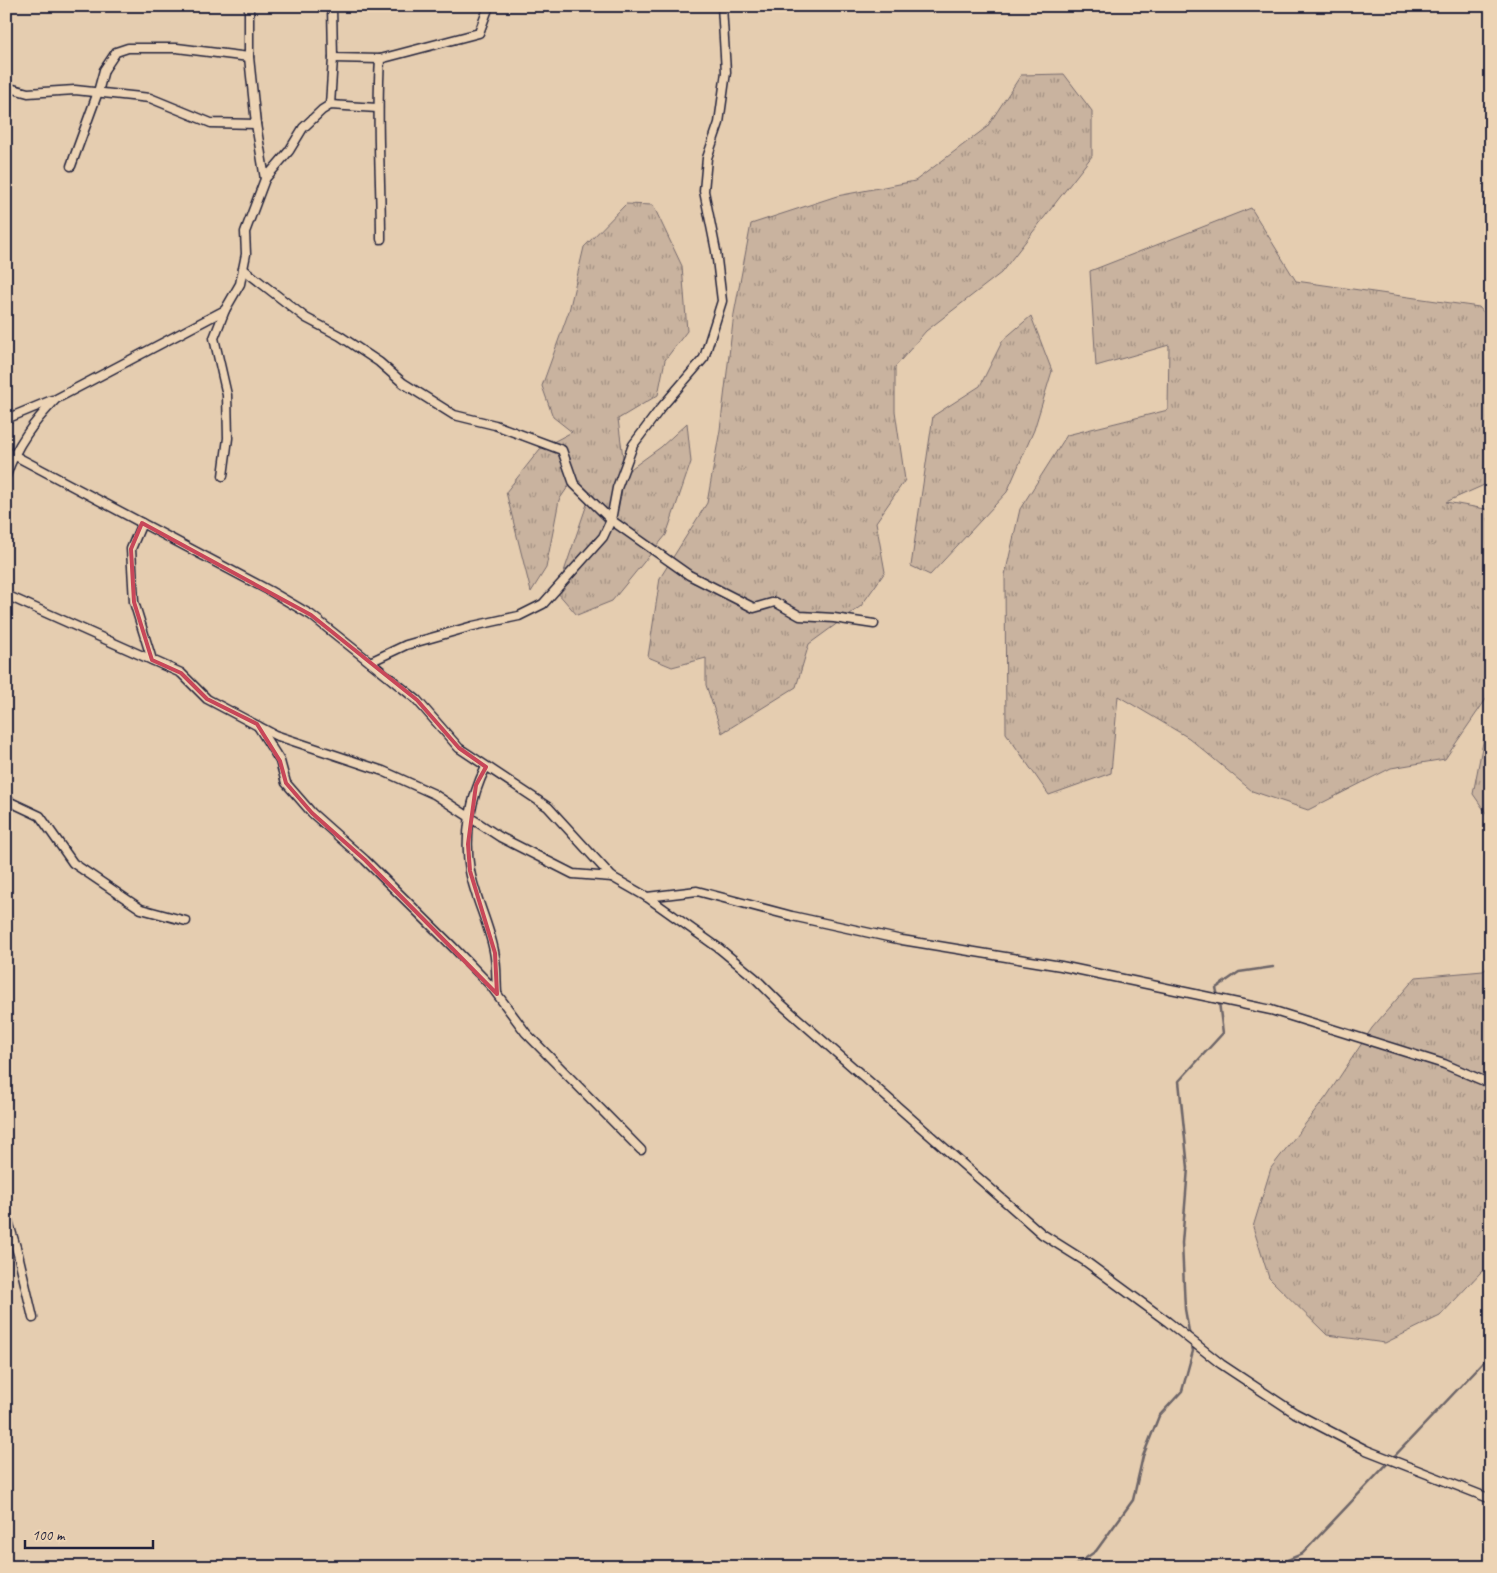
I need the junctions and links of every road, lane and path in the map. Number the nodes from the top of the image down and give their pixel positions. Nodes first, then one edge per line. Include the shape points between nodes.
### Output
1 (249, 6) edge
2 (332, 6) edge
3 (489, 6) edge
4 (722, 6) edge
5 (249, 57) junction
6 (333, 58) junction
7 (380, 59) junction
8 (6, 87) edge
9 (98, 92) junction
10 (330, 105) junction
11 (377, 108) junction
12 (256, 124) junction
13 (72, 166) dead end
14 (265, 179) junction
15 (381, 239) dead end
16 (243, 269) junction
17 (225, 310) junction
18 (56, 398) junction
19 (6, 419) edge
20 (10, 453) edge
21 (6, 476) edge
22 (223, 476) dead end
23 (611, 520) junction
24 (142, 523) junction
25 (6, 595) edge
26 (874, 624) dead end
27 (152, 660) junction
28 (370, 662) junction
29 (257, 724) junction
30 (486, 767) junction
31 (6, 800) edge
32 (470, 818) junction
33 (612, 877) junction
34 (647, 897) junction
35 (186, 921) dead end
36 (497, 994) junction
37 (1491, 1084) edge
38 (641, 1150) dead end
39 (6, 1214) edge
40 (33, 1318) dead end
41 (1491, 1499) edge

1 - 5 street
2 - 6 street
3 - 7 street via 479,33
4 - 23 street via 726,72 719,123 707,158 704,191 722,300 704,358 633,445 616,488
5 - 9 street via 177,48 128,48 116,52 104,70
5 - 12 street
6 - 7 street
6 - 10 street
7 - 11 street
8 - 9 street via 28,93
9 - 12 street via 150,98 211,124
9 - 13 street
10 - 11 street
10 - 14 street via 303,128 289,151
11 - 15 street
12 - 14 street
14 - 16 street via 245,232
16 - 17 street via 240,284
16 - 23 street via 306,318 372,356 403,383 454,415 495,425 562,450 574,484
17 - 18 street
17 - 22 street via 214,338 227,395 228,438
18 - 19 street
18 - 20 street
20 - 21 street
20 - 24 street
23 - 26 street via 689,574 754,608 775,602 800,616
23 - 28 street via 603,536 543,604 519,616 406,645
24 - 27 street via 131,549 133,594
24 - 28 street via 302,610
25 - 27 street
27 - 29 street via 181,673 207,699
28 - 30 street via 417,700 459,748
29 - 32 street via 275,734 383,771 434,794
29 - 36 street via 280,761 286,783 312,814 365,860
30 - 32 street via 476,785
30 - 33 street via 548,807
31 - 35 street via 40,816 73,862 141,909
32 - 33 street via 573,874
32 - 36 street via 470,871 495,952
33 - 34 street
34 - 37 street via 697,891 895,939 1061,966 1271,1010 1444,1064
34 - 41 street via 755,978 1042,1234 1085,1261 1221,1364 1295,1413 1366,1450
36 - 38 street via 526,1032
39 - 40 street

